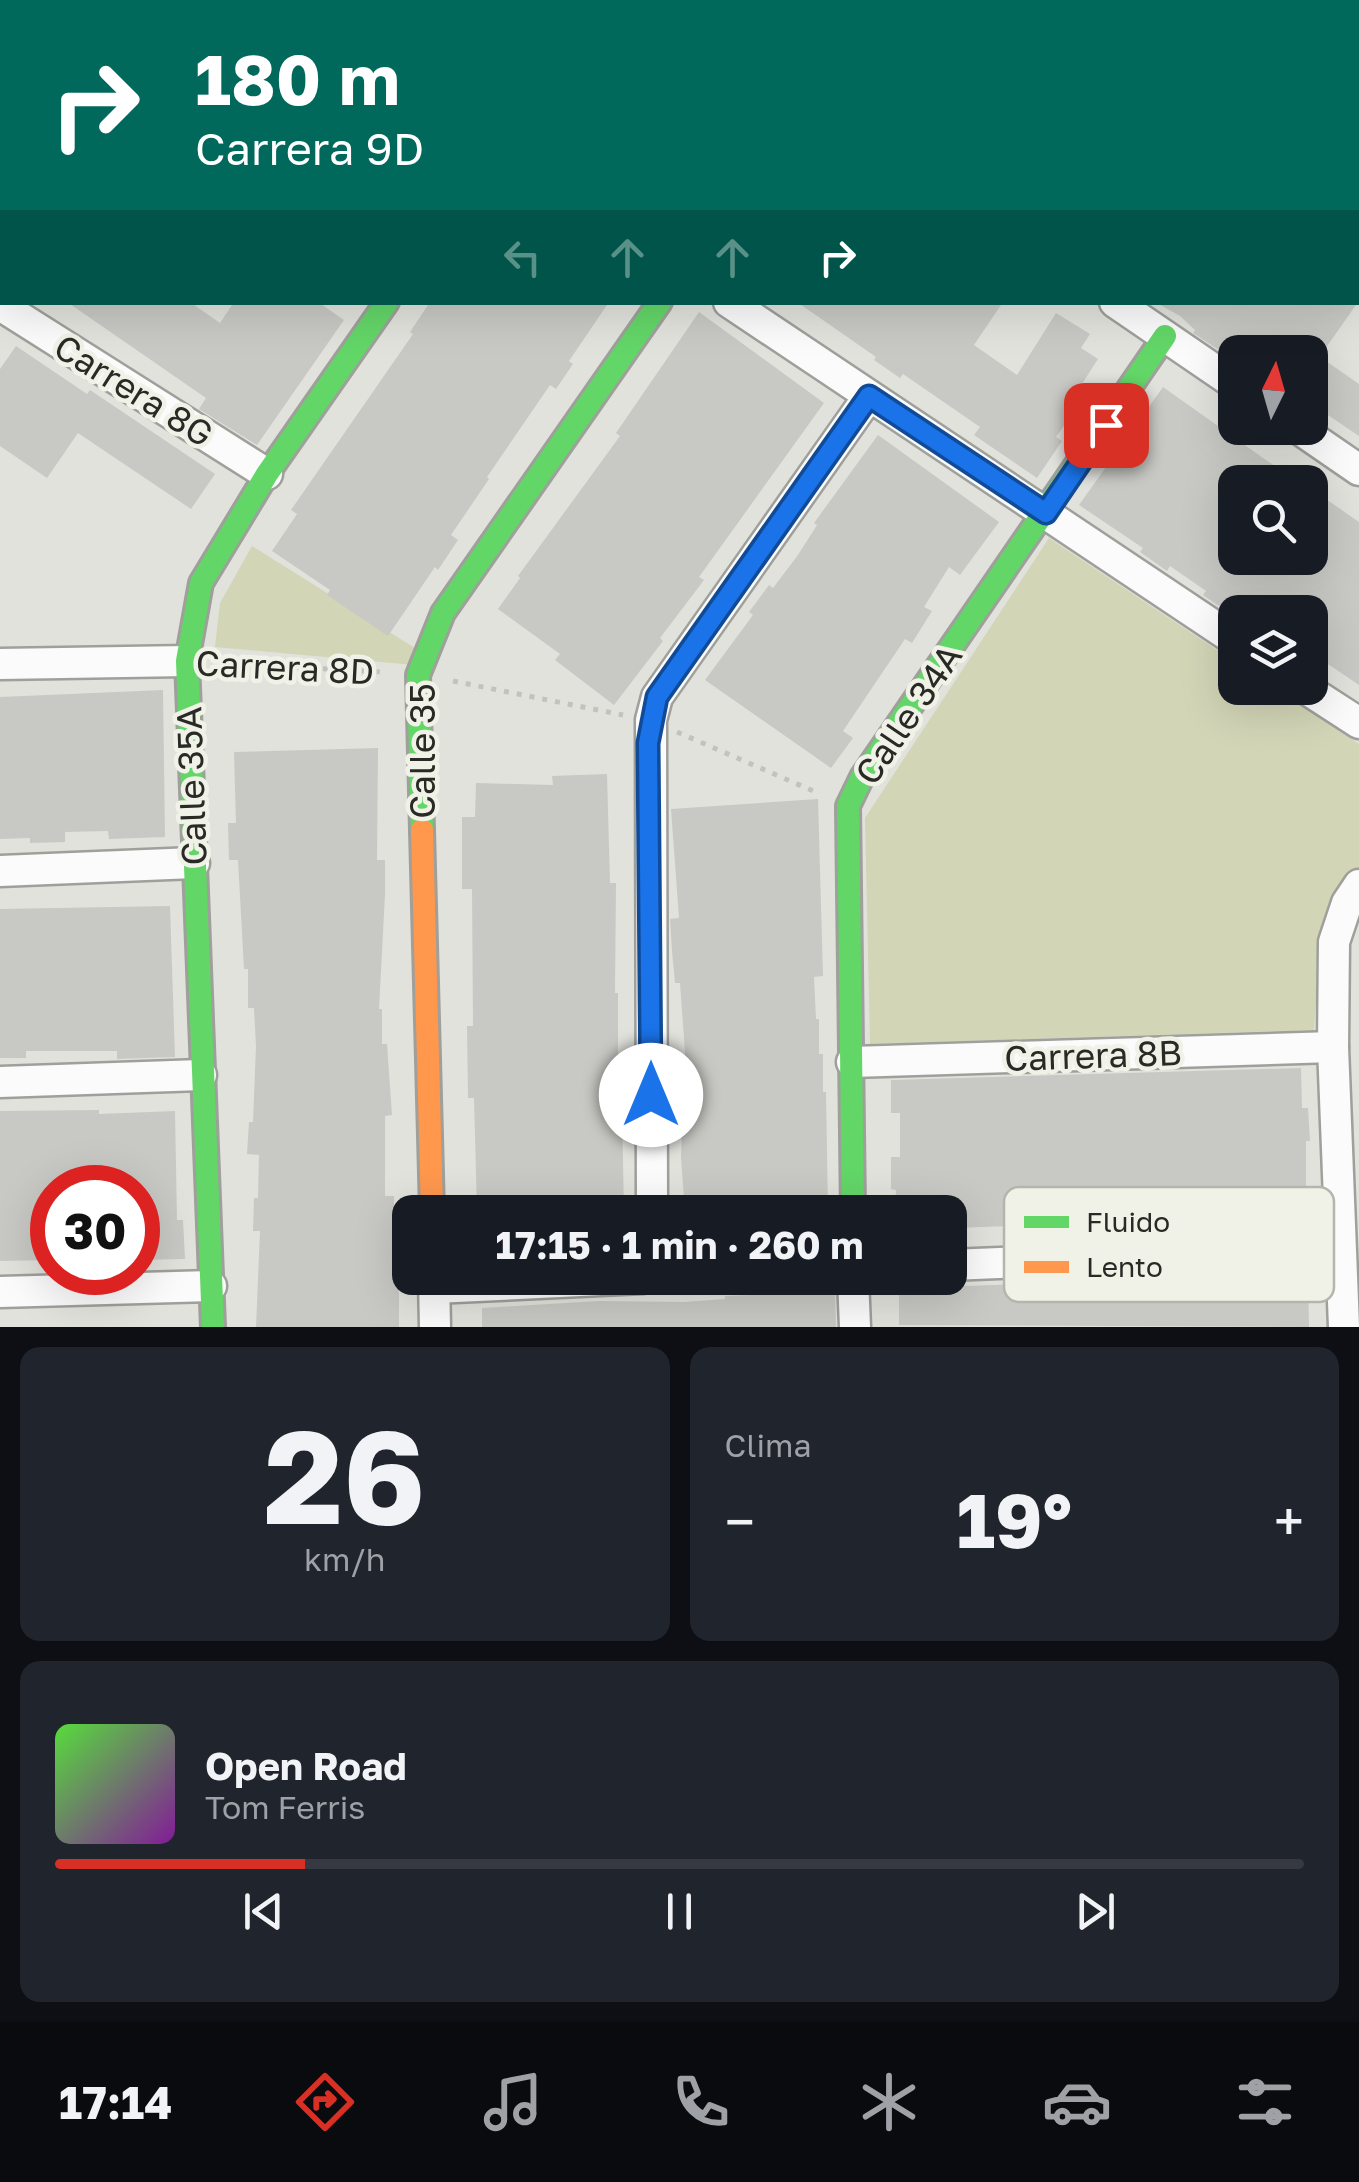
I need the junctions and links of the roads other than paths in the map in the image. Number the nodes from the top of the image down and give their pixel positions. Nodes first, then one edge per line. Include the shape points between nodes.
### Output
1 (383, 305) edge
2 (658, 305) edge
3 (733, 305) edge
4 (1119, 305) edge
5 (0, 306) edge
6 (1165, 336) junction
7 (1218, 372) edge
8 (869, 396) junction
9 (1323, 445) edge
10 (1359, 470) edge
11 (268, 474) junction
12 (1046, 513) junction
13 (1218, 629) edge
14 (187, 661) junction
15 (0, 664) edge
16 (1328, 703) edge
17 (1359, 724) edge
18 (194, 862) junction
19 (0, 871) edge
20 (1359, 885) edge
21 (1333, 1048) junction
22 (852, 1062) junction
23 (200, 1075) junction
24 (0, 1082) edge
25 (432, 1195) edge
26 (652, 1195) edge
27 (853, 1195) edge
28 (1334, 1248) edge
29 (1339, 1248) junction
30 (1004, 1263) edge
31 (967, 1264) edge
32 (210, 1286) junction
33 (0, 1292) edge
34 (434, 1295) edge
35 (854, 1295) edge
36 (213, 1327) edge
37 (435, 1327) edge
38 (856, 1327) edge
39 (1344, 1327) edge

1 - 11 street, Calle 35A
2 - 25 street, Calle 35 via 442,613 418,674
3 - 8 street
4 - 6 street
5 - 11 street, Carrera 8G
6 - 7 street
6 - 12 street, Calle 34A
8 - 12 street
8 - 26 street via 657,697 650,720
9 - 10 street
11 - 14 street, Calle 35A via 201,583
12 - 13 street
12 - 22 street, Calle 34A via 848,806
14 - 15 street, Carrera 8D
14 - 18 street, Calle 35A
16 - 17 street
18 - 19 street
18 - 23 street, Calle 35A
20 - 21 street via 1334,942
21 - 22 street, Carrera 8B
21 - 29 street
22 - 27 street, Calle 34A
23 - 24 street
23 - 32 street, Calle 35A
28 - 29 street
29 - 39 street
30 - 31 street
32 - 33 street
32 - 36 street, Calle 35A
34 - 37 street
35 - 38 street

